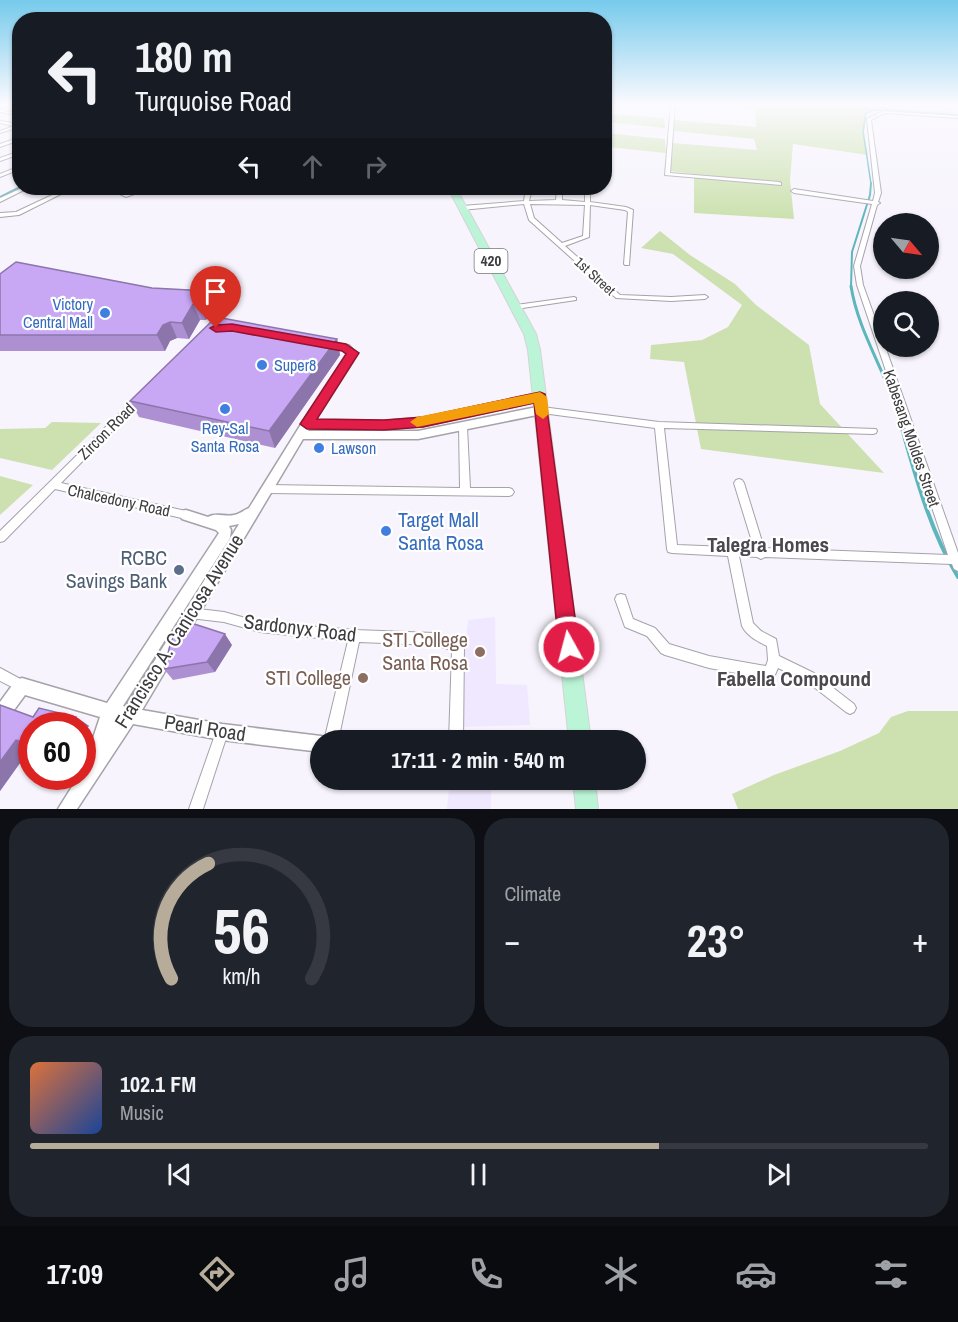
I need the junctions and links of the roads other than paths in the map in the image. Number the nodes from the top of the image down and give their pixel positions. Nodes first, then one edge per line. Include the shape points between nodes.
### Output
1 (670, 142) edge
2 (873, 142) edge
3 (779, 184) dead end
4 (794, 191) dead end
5 (56, 195) edge
6 (456, 195) edge
7 (527, 195) edge
8 (560, 195) edge
9 (588, 195) edge
10 (526, 200) junction
11 (559, 202) junction
12 (587, 203) junction
13 (872, 203) junction
14 (462, 208) junction
15 (0, 215) edge
16 (560, 246) junction
17 (627, 264) dead end
18 (705, 297) dead end
19 (574, 299) dead end
20 (516, 307) junction
21 (323, 343) edge
22 (147, 391) edge
23 (541, 404) junction
24 (307, 424) junction
25 (659, 425) junction
26 (464, 431) junction
27 (873, 431) dead end
28 (300, 435) junction
29 (739, 483) dead end
30 (52, 485) junction
31 (268, 489) junction
32 (465, 491) junction
33 (509, 492) dead end
34 (256, 507) junction
35 (186, 515) junction
36 (0, 538) edge
37 (734, 553) junction
38 (761, 554) junction
39 (952, 561) edge
40 (621, 599) dead end
41 (190, 613) junction
42 (355, 636) junction
43 (774, 660) junction
44 (0, 674) edge
45 (22, 686) junction
46 (850, 708) dead end
47 (110, 712) junction
48 (0, 715) edge
49 (129, 716) junction
50 (334, 730) edge
51 (456, 730) edge
52 (579, 730) edge
53 (222, 732) junction
54 (310, 743) edge
55 (96, 753) edge
56 (96, 764) edge
57 (79, 790) edge
58 (585, 790) edge
59 (67, 809) edge
60 (196, 809) edge
61 (586, 809) edge

1 - 3 street via 667,174
2 - 13 street, Kabesang Moldes Street via 878,176
4 - 13 street
5 - 15 street via 17,214
6 - 14 main road, 420
7 - 10 street
8 - 11 street
9 - 12 street
10 - 11 street
10 - 14 street
10 - 16 street, 1st Street via 531,219
11 - 12 street
12 - 16 street via 585,238
12 - 17 street via 631,212
13 - 39 street, Kabesang Moldes Street via 857,266 860,285
14 - 20 main road, 420
16 - 18 street, 1st Street via 621,299
19 - 20 street
20 - 23 main road, 420 via 530,334
21 - 24 street via 346,347 353,353
22 - 30 street, Zircon Road
23 - 24 street via 423,422
23 - 25 street
23 - 26 street
23 - 52 main road, 420
24 - 28 street
25 - 27 street
25 - 37 street via 671,548
26 - 28 street
26 - 32 street
28 - 31 street, Francisco A. Canicosa Avenue
29 - 38 street
30 - 35 street, Chalcedony Road
30 - 36 street, Zircon Road
31 - 32 street
31 - 34 street, Francisco A. Canicosa Avenue
32 - 33 street
34 - 35 street via 228,522
34 - 41 street, Francisco A. Canicosa Avenue
35 - 47 street, Francisco A. Canicosa Avenue via 220,526 225,534
37 - 38 street
37 - 43 street via 748,627 772,643
38 - 39 street
40 - 43 street via 629,623 651,632 665,649 770,673
41 - 42 street, Sardonyx Road via 260,627
41 - 49 street, Francisco A. Canicosa Avenue
42 - 50 street
42 - 51 street, Sardonyx Road via 434,639 458,646
43 - 46 street via 810,677
44 - 45 street
45 - 47 street, Pearl Road
45 - 48 street
47 - 49 street, Pearl Road
47 - 55 street, Francisco A. Canicosa Avenue
49 - 53 street, Pearl Road
49 - 56 street, Francisco A. Canicosa Avenue
53 - 54 street, Pearl Road
53 - 60 street
57 - 59 street, Francisco A. Canicosa Avenue
58 - 61 main road

